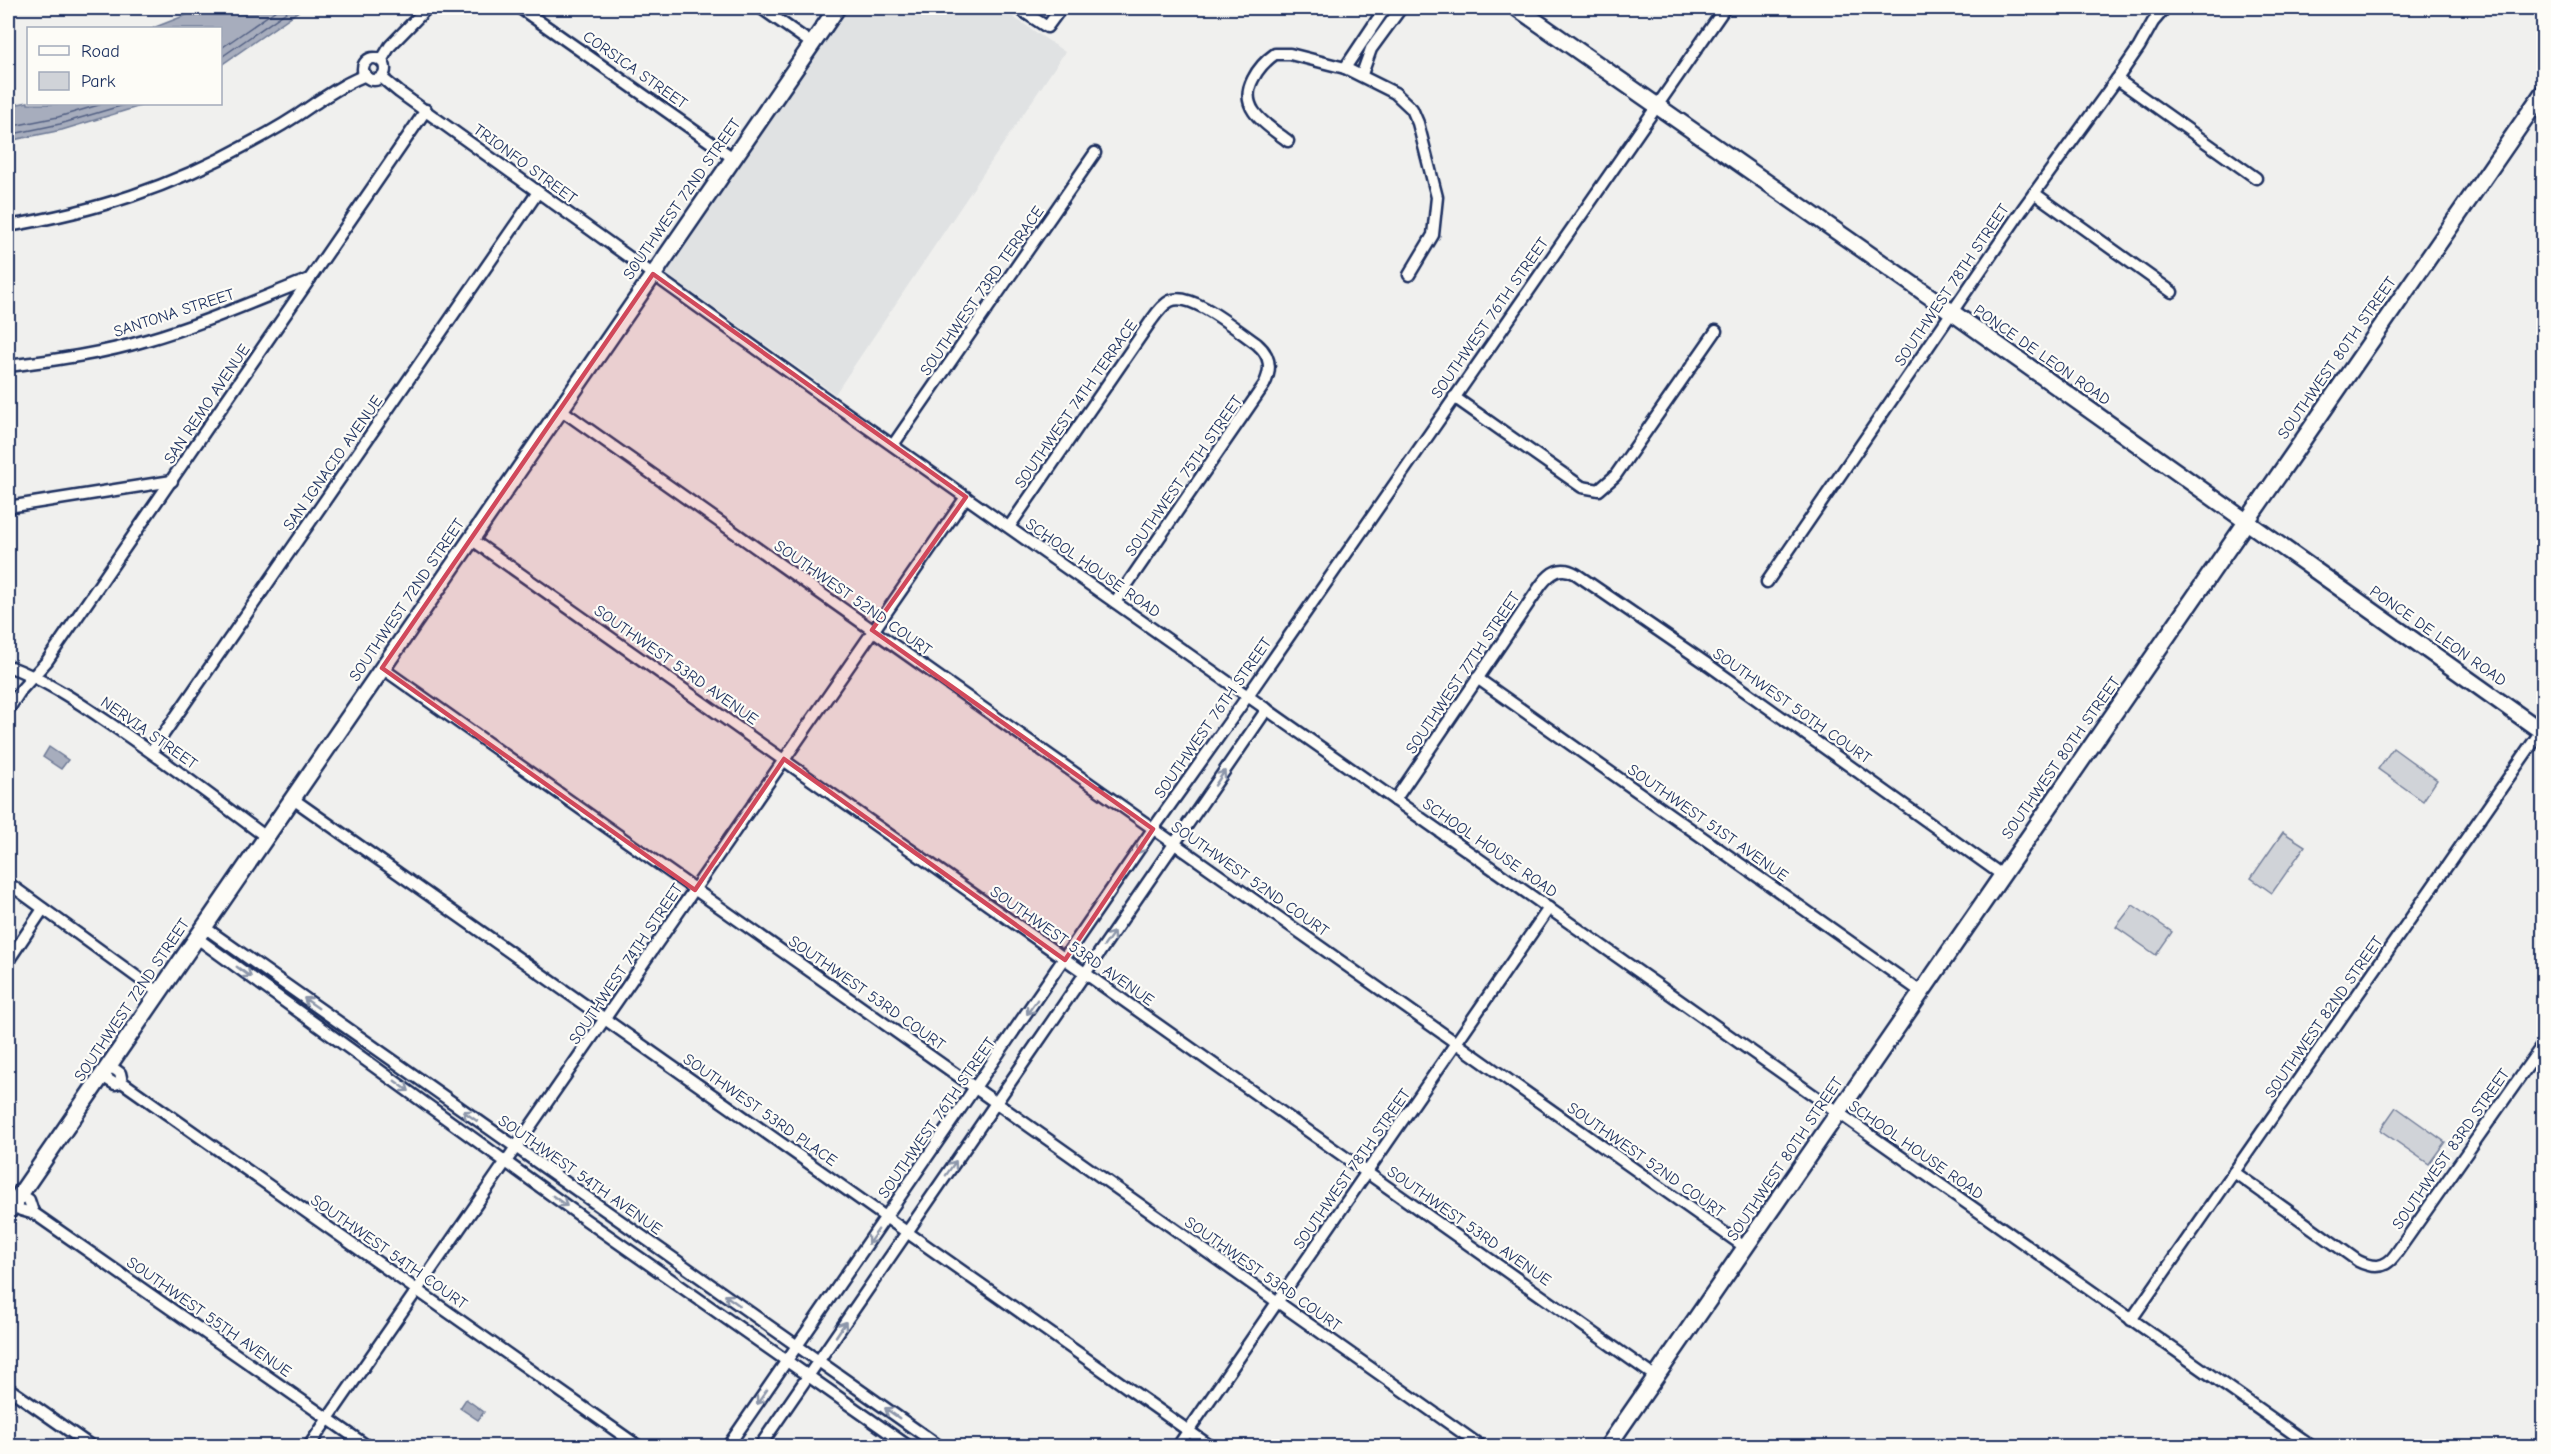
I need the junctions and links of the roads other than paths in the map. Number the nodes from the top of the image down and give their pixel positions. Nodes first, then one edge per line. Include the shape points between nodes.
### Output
1 (427, 8) edge
2 (520, 8) edge
3 (761, 8) edge
4 (837, 8) edge
5 (1018, 8) edge
6 (1061, 8) edge
7 (1386, 8) edge
8 (1401, 8) edge
9 (1517, 8) edge
10 (1725, 8) edge
11 (2164, 8) edge
12 (1377, 30) junction
13 (812, 44) junction
14 (381, 61) junction
15 (1345, 68) junction
16 (1362, 74) junction
17 (366, 75) junction
18 (381, 77) junction
19 (2118, 79) junction
20 (2544, 91) edge
21 (1657, 105) junction
22 (426, 110) junction
23 (1288, 141) dead end
24 (1095, 153) dead end
25 (733, 158) junction
26 (2256, 178) dead end
27 (538, 192) junction
28 (2034, 193) junction
29 (8, 226) edge
30 (653, 274) junction
31 (1409, 275) dead end
32 (310, 279) junction
33 (2172, 292) dead end
34 (1952, 312) junction
35 (1716, 331) dead end
36 (1270, 364) joint
37 (8, 366) edge
38 (1454, 397) junction
39 (560, 409) junction
40 (893, 445) junction
41 (172, 481) junction
42 (966, 497) junction
43 (8, 507) edge
44 (2246, 522) junction
45 (1009, 527) junction
46 (471, 539) junction
47 (1560, 569) joint
48 (1767, 582) dead end
49 (1115, 602) junction
50 (872, 630) junction
51 (8, 666) edge
52 (382, 668) junction
53 (34, 675) junction
54 (1477, 678) junction
55 (1248, 695) junction
56 (1267, 709) junction
57 (8, 710) edge
58 (2542, 732) edge
59 (152, 751) junction
60 (784, 759) junction
61 (292, 799) junction
62 (1395, 800) junction
63 (1153, 829) junction
64 (266, 837) junction
65 (1175, 844) junction
66 (2002, 875) junction
67 (8, 883) edge
68 (695, 890) junction
69 (1549, 908) junction
70 (44, 909) junction
71 (200, 932) junction
72 (1065, 960) junction
73 (8, 961) edge
74 (1085, 974) junction
75 (1922, 992) junction
76 (159, 993) junction
77 (607, 1019) junction
78 (2544, 1042) edge
79 (1456, 1044) junction
80 (106, 1071) junction
81 (976, 1088) junction
82 (996, 1103) junction
83 (1838, 1113) junction
84 (516, 1149) junction
85 (507, 1162) junction
86 (2234, 1172) junction
87 (1367, 1173) junction
88 (14, 1204) edge
89 (886, 1218) junction
90 (907, 1232) junction
91 (1746, 1248) junction
92 (417, 1291) junction
93 (1278, 1303) junction
94 (2131, 1320) junction
95 (797, 1346) junction
96 (787, 1361) junction
97 (819, 1362) junction
98 (809, 1376) junction
99 (1656, 1377) junction
100 (8, 1388) edge
101 (329, 1419) junction
102 (1189, 1431) junction
103 (763, 1442) edge
104 (91, 1446) edge
105 (309, 1446) edge
106 (368, 1446) edge
107 (639, 1446) edge
108 (728, 1446) edge
109 (776, 1446) edge
110 (908, 1446) edge
111 (939, 1446) edge
112 (1178, 1446) edge
113 (1210, 1446) edge
114 (1481, 1446) edge
115 (1608, 1446) edge
116 (2311, 1446) edge

1 - 14 street via 390,46
2 - 25 street, CORSICA STREET
3 - 13 street
4 - 13 street, SOUTHWEST 72ND STREET
5 - 6 street via 1047,27
7 - 12 street
8 - 12 street
9 - 21 street, PONCE DE LEON ROAD
10 - 21 street, SOUTHWEST 76TH STREET
11 - 19 street, SOUTHWEST 78TH STREET
12 - 15 street
12 - 16 street
13 - 25 street, SOUTHWEST 72ND STREET
14 - 17 street via 367,61
14 - 18 street via 385,69
15 - 16 street
15 - 23 street via 1278,54 1254,77 1248,92 1249,106
16 - 31 street via 1408,104 1417,118 1436,189 1436,219 1430,242
17 - 18 street via 373,80
17 - 29 street via 243,147 166,184 104,206
18 - 22 street, TRIONFO STREET
19 - 26 street
19 - 28 street, SOUTHWEST 78TH STREET
20 - 44 street, SOUTHWEST 80TH STREET
21 - 34 street, PONCE DE LEON ROAD
21 - 38 street, SOUTHWEST 76TH STREET
22 - 27 street, TRIONFO STREET
22 - 32 street, SAN REMO AVENUE
24 - 40 street, SOUTHWEST 73RD TERRACE
25 - 30 street, SOUTHWEST 72ND STREET
27 - 30 street, TRIONFO STREET
27 - 59 street, SAN IGNACIO AVENUE
28 - 33 street
28 - 34 street, SOUTHWEST 78TH STREET
30 - 39 street, SOUTHWEST 72ND STREET
30 - 40 street, SCHOOL HOUSE ROAD
32 - 37 street, SANTONA STREET via 146,341
32 - 41 street, SAN REMO AVENUE
34 - 44 street, PONCE DE LEON ROAD
34 - 48 street, SOUTHWEST 78TH STREET
35 - 38 street via 1615,477 1599,490 1582,487
36 - 45 street, SOUTHWEST 74TH TERRACE via 1257,344 1192,300 1170,301 1150,321
36 - 49 street, SOUTHWEST 75TH STREET via 1260,393
38 - 55 street, SOUTHWEST 76TH STREET
39 - 46 street, SOUTHWEST 72ND STREET
39 - 50 street, SOUTHWEST 52ND COURT
40 - 42 street, SCHOOL HOUSE ROAD
41 - 43 street
41 - 53 street, SAN REMO AVENUE
42 - 45 street, SCHOOL HOUSE ROAD
42 - 50 street, SOUTHWEST 74TH STREET
44 - 58 street, PONCE DE LEON ROAD
44 - 66 street, SOUTHWEST 80TH STREET
45 - 49 street, SCHOOL HOUSE ROAD
46 - 52 street, SOUTHWEST 72ND STREET
46 - 60 street, SOUTHWEST 53RD AVENUE
47 - 54 street, SOUTHWEST 77TH STREET via 1540,585
47 - 66 street, SOUTHWEST 50TH COURT via 1576,574 1701,660
49 - 55 street, SCHOOL HOUSE ROAD
50 - 60 street, SOUTHWEST 74TH STREET
50 - 63 street, SOUTHWEST 52ND COURT
51 - 53 street, NERVIA STREET
52 - 61 street, SOUTHWEST 72ND STREET
52 - 68 street, SOUTHWEST 53RD COURT
53 - 57 street, SAN REMO AVENUE
53 - 59 street, NERVIA STREET
54 - 62 street, SOUTHWEST 77TH STREET
54 - 75 street, SOUTHWEST 51ST AVENUE
55 - 56 street, SCHOOL HOUSE ROAD
55 - 63 street, SOUTHWEST 76TH STREET
56 - 62 street, SCHOOL HOUSE ROAD
65 -> 56 street
58 - 86 street, SOUTHWEST 82ND STREET
59 - 64 street, NERVIA STREET
60 - 68 street, SOUTHWEST 74TH STREET
60 - 72 street, SOUTHWEST 53RD AVENUE
61 - 64 street, SOUTHWEST 72ND STREET
61 - 77 street, SOUTHWEST 53RD PLACE
62 - 69 street, SCHOOL HOUSE ROAD
63 - 65 street, SOUTHWEST 52ND COURT
63 -> 72 street, SOUTHWEST 76TH STREET
64 - 71 street, SOUTHWEST 72ND STREET
74 -> 65 street
65 - 79 street, SOUTHWEST 52ND COURT
66 - 75 street, SOUTHWEST 80TH STREET
67 - 70 street
68 - 77 street, SOUTHWEST 74TH STREET
68 - 81 street, SOUTHWEST 53RD COURT
69 - 79 street, SOUTHWEST 78TH STREET
69 - 83 street, SCHOOL HOUSE ROAD
70 - 73 street
70 - 76 street
71 - 76 street, SOUTHWEST 72ND STREET
84 -> 71 street, SOUTHWEST 54TH AVENUE
71 -> 85 street, SOUTHWEST 54TH AVENUE
72 - 74 street, SOUTHWEST 53RD AVENUE
72 -> 81 street, SOUTHWEST 76TH STREET
74 - 82 street
74 - 87 street, SOUTHWEST 53RD AVENUE
75 - 83 street, SOUTHWEST 80TH STREET
76 - 80 street, SOUTHWEST 72ND STREET
77 - 84 street, SOUTHWEST 74TH STREET
77 - 89 street, SOUTHWEST 53RD PLACE
78 - 86 street, SOUTHWEST 83RD STREET via 2392,1259 2379,1267 2358,1261
79 - 87 street, SOUTHWEST 78TH STREET
79 - 91 street, SOUTHWEST 52ND COURT
80 - 88 street, SOUTHWEST 72ND STREET
80 - 92 street, SOUTHWEST 54TH COURT via 120,1072 122,1082
81 - 82 street, SOUTHWEST 53RD COURT
81 - 89 street, SOUTHWEST 76TH STREET
90 -> 82 street
82 - 93 street, SOUTHWEST 53RD COURT
83 - 91 street, SOUTHWEST 80TH STREET
83 - 94 street, SCHOOL HOUSE ROAD
84 - 85 street, SOUTHWEST 74TH STREET
95 -> 84 street, SOUTHWEST 54TH AVENUE
85 - 92 street, SOUTHWEST 74TH STREET
85 -> 96 street, SOUTHWEST 54TH AVENUE
86 - 94 street, SOUTHWEST 82ND STREET
87 - 93 street, SOUTHWEST 78TH STREET
87 - 99 street, SOUTHWEST 53RD AVENUE
88 - 101 street, SOUTHWEST 55TH AVENUE via 29,1200 33,1212
89 - 90 street, SOUTHWEST 53RD PLACE
89 -> 95 street, SOUTHWEST 76TH STREET
97 -> 90 street
90 - 102 street, SOUTHWEST 53RD PLACE
91 - 99 street, SOUTHWEST 80TH STREET
92 - 101 street, SOUTHWEST 74TH STREET
92 - 107 street, SOUTHWEST 54TH COURT
93 - 102 street, SOUTHWEST 78TH STREET
93 - 114 street, SOUTHWEST 53RD COURT
94 - 116 street, SCHOOL HOUSE ROAD
95 - 96 street, SOUTHWEST 76TH STREET
95 - 97 street, SOUTHWEST 54TH AVENUE
96 - 98 street, SOUTHWEST 54TH AVENUE
96 -> 108 street, SOUTHWEST 76TH STREET
97 - 98 street
111 -> 97 street, SOUTHWEST 54TH AVENUE
98 - 103 street
98 - 110 street, SOUTHWEST 54TH AVENUE
99 - 115 street, SOUTHWEST 80TH STREET
100 - 104 street
101 - 105 street, SOUTHWEST 74TH STREET
101 - 106 street, SOUTHWEST 55TH AVENUE
102 - 112 street, SOUTHWEST 78TH STREET
102 - 113 street, SOUTHWEST 53RD PLACE
103 - 109 street

